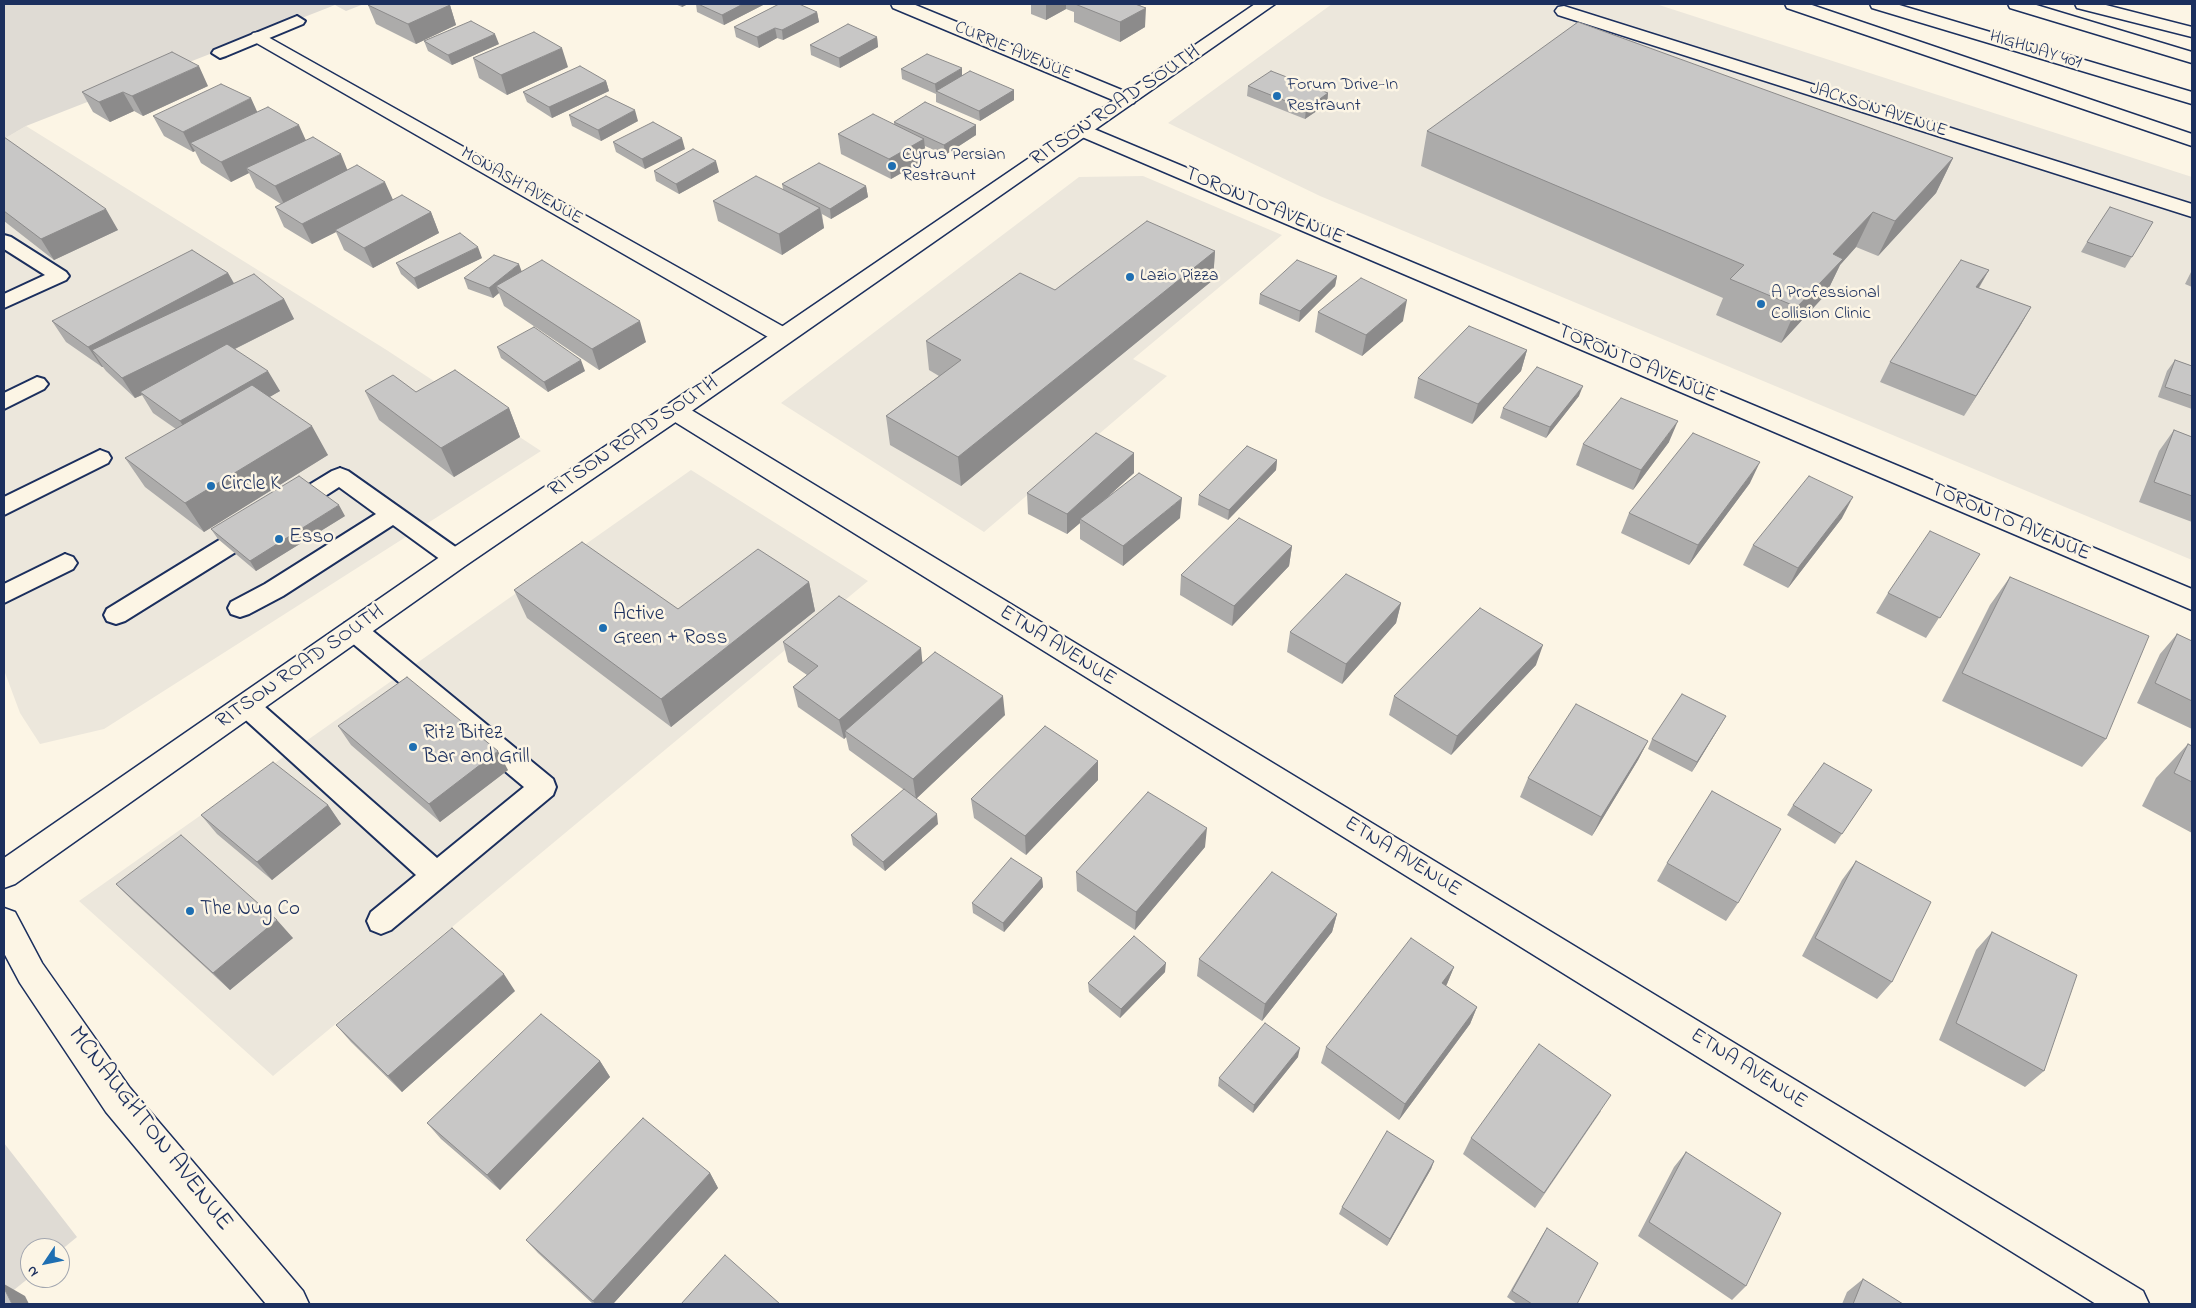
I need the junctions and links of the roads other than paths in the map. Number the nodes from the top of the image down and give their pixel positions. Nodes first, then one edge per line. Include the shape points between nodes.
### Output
1 (899, 4) edge
2 (1266, 4) edge
3 (1793, 4) edge
4 (1878, 4) edge
5 (2016, 4) edge
6 (2083, 4) edge
7 (1564, 10) dead end
8 (297, 21) dead end
9 (2192, 32) edge
10 (259, 37) junction
11 (220, 54) dead end
12 (2192, 58) edge
13 (2192, 98) edge
14 (1127, 99) junction
15 (1082, 130) junction
16 (2192, 140) edge
17 (2192, 211) edge
18 (4, 241) edge
19 (4, 302) edge
20 (783, 336) junction
21 (37, 384) dead end
22 (4, 402) edge
23 (675, 411) junction
24 (100, 458) dead end
25 (4, 507) edge
26 (393, 514) junction
27 (456, 559) junction
28 (65, 563) dead end
29 (4, 594) edge
30 (2192, 600) edge
31 (240, 608) dead end
32 (116, 615) dead end
33 (354, 630) junction
34 (247, 706) junction
35 (4, 875) edge
36 (436, 875) junction
37 (381, 921) dead end
38 (4, 922) edge
39 (290, 1304) edge
40 (2130, 1304) edge

1 - 14 main road, CURRIE AVENUE
2 - 14 main road, RITSON ROAD SOUTH
3 - 16 main road
4 - 13 main road, HIGHWAY 401
5 - 12 main road, HIGHWAY 401
6 - 9 main road
7 - 17 main road, JACKSON AVENUE
8 - 10 lane
10 - 11 lane
10 - 20 main road, MONASH AVENUE
14 - 15 main road, RITSON ROAD SOUTH
15 - 20 main road, RITSON ROAD SOUTH
15 - 30 main road, TORONTO AVENUE
18 - 19 lane via 59,276
20 - 23 main road, RITSON ROAD SOUTH
21 - 22 lane
23 - 27 main road, RITSON ROAD SOUTH
23 - 40 main road, ETNA AVENUE
24 - 25 lane
26 - 27 lane
26 - 31 lane
26 - 32 lane via 340,476
27 - 33 main road, RITSON ROAD SOUTH
28 - 29 lane
33 - 34 main road, RITSON ROAD SOUTH
33 - 36 lane via 543,787
34 - 35 main road, RITSON ROAD SOUTH
34 - 36 lane
36 - 37 lane
38 - 39 main road, MCNAUGHTON AVENUE via 31,973 118,1100

